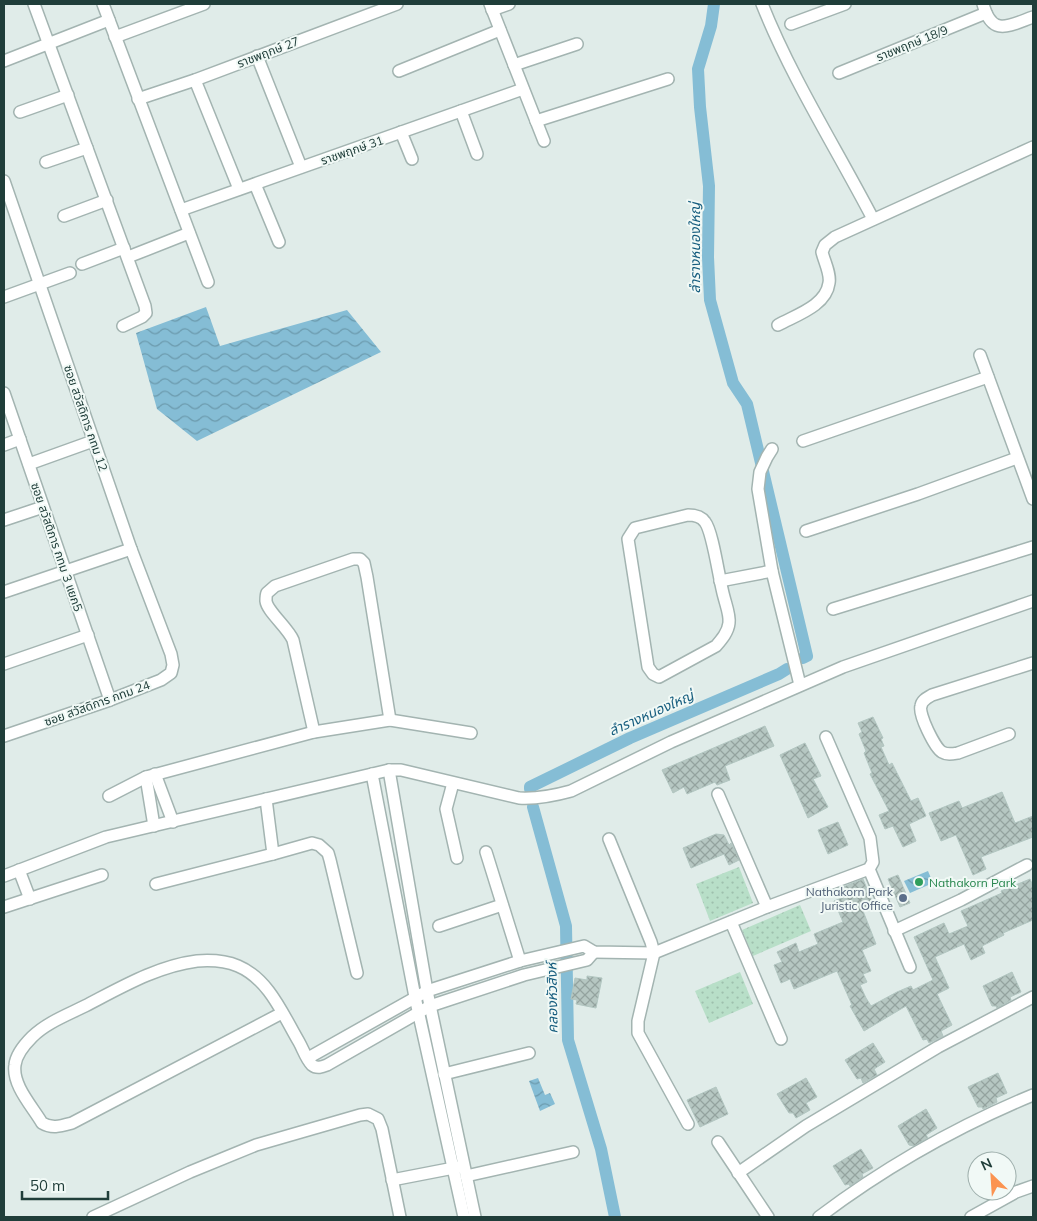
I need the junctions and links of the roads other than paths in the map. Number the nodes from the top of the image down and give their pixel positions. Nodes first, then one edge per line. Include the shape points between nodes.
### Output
1 (34, 4) edge
2 (103, 4) edge
3 (204, 4) edge
4 (397, 4) edge
5 (509, 4) edge
6 (762, 4) edge
7 (845, 4) edge
8 (491, 7) edge
9 (984, 9) edge
10 (1033, 18) edge
11 (109, 20) junction
12 (791, 24) dead end
13 (500, 30) junction
14 (115, 37) junction
15 (48, 43) junction
16 (578, 44) dead end
17 (257, 56) junction
18 (4, 61) edge
19 (514, 65) junction
20 (399, 71) dead end
21 (839, 73) dead end
22 (668, 79) dead end
23 (195, 80) junction
24 (523, 89) junction
25 (68, 95) junction
26 (138, 99) junction
27 (461, 111) junction
28 (20, 112) dead end
29 (536, 120) junction
30 (401, 132) junction
31 (544, 140) dead end
32 (1033, 147) edge
33 (87, 148) junction
34 (477, 154) dead end
35 (412, 158) dead end
36 (46, 162) dead end
37 (301, 167) junction
38 (4, 181) edge
39 (255, 184) junction
40 (239, 190) junction
41 (107, 200) junction
42 (181, 210) junction
43 (64, 216) dead end
44 (873, 219) junction
45 (189, 233) junction
46 (279, 242) dead end
47 (126, 253) junction
48 (82, 264) dead end
49 (70, 273) dead end
50 (208, 282) dead end
51 (39, 284) junction
52 (4, 297) edge
53 (778, 325) dead end
54 (123, 326) dead end
55 (980, 355) dead end
56 (988, 378) junction
57 (4, 393) edge
58 (20, 439) junction
59 (94, 441) junction
60 (803, 442) dead end
61 (4, 445) edge
62 (770, 453) dead end
63 (1017, 458) junction
64 (29, 464) junction
65 (1033, 499) edge
66 (43, 507) junction
67 (4, 520) edge
68 (806, 531) dead end
69 (1033, 547) edge
70 (131, 548) junction
71 (65, 570) junction
72 (772, 571) junction
73 (720, 581) junction
74 (4, 592) edge
75 (1033, 601) edge
76 (833, 609) dead end
77 (88, 635) junction
78 (171, 654) joint
79 (1033, 663) edge
80 (4, 664) edge
81 (800, 685) junction
82 (110, 700) junction
83 (390, 720) junction
84 (314, 732) junction
85 (471, 733) dead end
86 (1009, 734) dead end
87 (4, 736) edge
88 (826, 737) dead end
89 (389, 770) junction
90 (372, 774) junction
91 (151, 775) junction
92 (453, 783) junction
93 (718, 794) dead end
94 (109, 796) dead end
95 (266, 799) junction
96 (173, 822) junction
97 (154, 826) junction
98 (610, 838) dead end
99 (486, 852) dead end
100 (273, 854) junction
101 (457, 858) dead end
102 (1027, 865) dead end
103 (869, 869) junction
104 (19, 870) junction
105 (102, 875) dead end
106 (4, 876) edge
107 (156, 884) dead end
108 (30, 899) junction
109 (502, 905) junction
110 (767, 907) junction
111 (4, 908) edge
112 (731, 922) junction
113 (440, 926) dead end
114 (894, 931) junction
115 (594, 952) junction
116 (654, 953) junction
117 (520, 961) junction
118 (910, 967) dead end
119 (357, 973) dead end
120 (427, 991) junction
121 (415, 997) junction
122 (1033, 997) edge
123 (430, 1006) junction
124 (418, 1011) junction
125 (282, 1013) junction
126 (781, 1039) dead end
127 (529, 1053) dead end
128 (308, 1058) junction
129 (444, 1074) junction
130 (1033, 1095) edge
131 (688, 1124) dead end
132 (718, 1142) dead end
133 (573, 1152) dead end
134 (461, 1170) junction
135 (738, 1172) junction
136 (392, 1180) junction
137 (1033, 1186) edge
138 (93, 1217) edge
139 (400, 1217) edge
140 (464, 1217) edge
141 (475, 1217) edge
142 (768, 1217) edge
143 (819, 1217) edge
144 (970, 1217) edge

1 - 15 street
2 - 11 street
3 - 14 street
4 - 17 street, ราชพฤกษ์ 27
5 - 8 street
6 - 44 street via 819,122
7 - 12 street
8 - 13 street
9 - 10 street via 992,24 1000,28
9 - 21 street, ราชพฤกษ์ 18/9
11 - 14 street
11 - 15 street
13 - 19 street
13 - 20 street
14 - 26 street
15 - 18 street
15 - 25 street
16 - 19 street
17 - 23 street, ราชพฤกษ์ 27
17 - 37 street
19 - 24 street
22 - 29 street
23 - 26 street, ราชพฤกษ์ 27
23 - 40 street
24 - 27 street, ราชพฤกษ์ 31
24 - 29 street
25 - 28 street
25 - 33 street
26 - 42 street
27 - 30 street, ราชพฤกษ์ 31
27 - 34 street
29 - 31 street
30 - 35 street
30 - 37 street, ราชพฤกษ์ 31
32 - 44 street
33 - 36 street
33 - 41 street
37 - 39 street, ราชพฤกษ์ 31
38 - 51 street, ซอย สวัสดิการ กทม 12
39 - 40 street, ราชพฤกษ์ 31
39 - 46 street
40 - 42 street, ราชพฤกษ์ 31
41 - 43 street
41 - 47 street
42 - 45 street
44 - 53 street via 825,245 822,252 830,282 825,295 814,306
45 - 47 street
45 - 50 street
47 - 48 street
47 - 54 street via 146,312
49 - 51 street
51 - 52 street
51 - 59 street, ซอย สวัสดิการ กทม 12
55 - 56 street
56 - 60 street
56 - 63 street
57 - 58 street, ซอย สวัสดิการ กทม 3 แยก5
58 - 61 street
58 - 64 street, ซอย สวัสดิการ กทม 3 แยก5
59 - 64 street
59 - 70 street, ซอย สวัสดิการ กทม 12
62 - 72 street via 760,472 758,490
63 - 65 street
63 - 68 street
64 - 66 street, ซอย สวัสดิการ กทม 3 แยก5
66 - 67 street
66 - 71 street, ซอย สวัสดิการ กทม 3 แยก5
69 - 76 street
70 - 71 street
70 - 78 street, ซอย สวัสดิการ กทม 12
71 - 74 street
71 - 77 street, ซอย สวัสดิการ กทม 3 แยก5
72 - 73 street
72 - 81 street
73 - 73 street via 709,528 698,516 688,515 635,528 628,539 648,667 653,674 658,677 667,673 716,646 724,638 730,620
75 - 81 street
77 - 80 street
77 - 82 street, ซอย สวัสดิการ กทม 3 แยก5
78 - 82 street, ซอย สวัสดิการ กทม 24 via 171,673
79 - 86 street via 932,695 923,700 920,708 938,749 944,753 958,753
81 - 92 street via 554,796 519,798
82 - 87 street, ซอย สวัสดิการ กทม 24
83 - 84 street
83 - 84 street via 364,563 353,559 275,586 267,593 270,609 293,640
83 - 85 street
84 - 91 street
88 - 103 street via 870,838 873,862
89 - 90 street
89 - 92 street
89 - 120 street
90 - 95 street
90 - 121 street
91 - 94 street
91 - 96 street
91 - 97 street
92 - 101 street via 446,809
93 - 110 street
95 - 96 street
95 - 100 street
96 - 97 street
97 - 104 street via 106,837
98 - 116 street
99 - 109 street
100 - 107 street
100 - 119 street via 312,843 328,853
102 - 114 street
103 - 110 street
103 - 114 street
104 - 106 street
104 - 108 street
105 - 108 street
108 - 111 street
109 - 113 street
109 - 117 street
110 - 112 street
112 - 116 street
112 - 126 street
114 - 118 street
115 - 116 street
115 - 117 street via 584,946
115 - 123 street via 587,960 524,975
116 - 131 street via 638,1033
117 - 120 street
120 - 121 street
120 - 123 street
121 - 124 street
121 - 128 street
122 - 135 street via 922,1057 806,1126
123 - 124 street
123 - 129 street
124 - 128 street via 320,1068
124 - 134 street
125 - 125 street via 274,998 254,976 238,966 205,961 179,965 142,977 54,1021 33,1036 21,1050 14,1076 42,1123 48,1127 72,1123
125 - 128 street
127 - 129 street
129 - 134 street
130 - 143 street via 906,1159
132 - 135 street
133 - 134 street
134 - 136 street
134 - 140 street
134 - 141 street
135 - 142 street
136 - 138 street via 378,1119 368,1114 256,1146 190,1172
136 - 139 street
137 - 144 street

